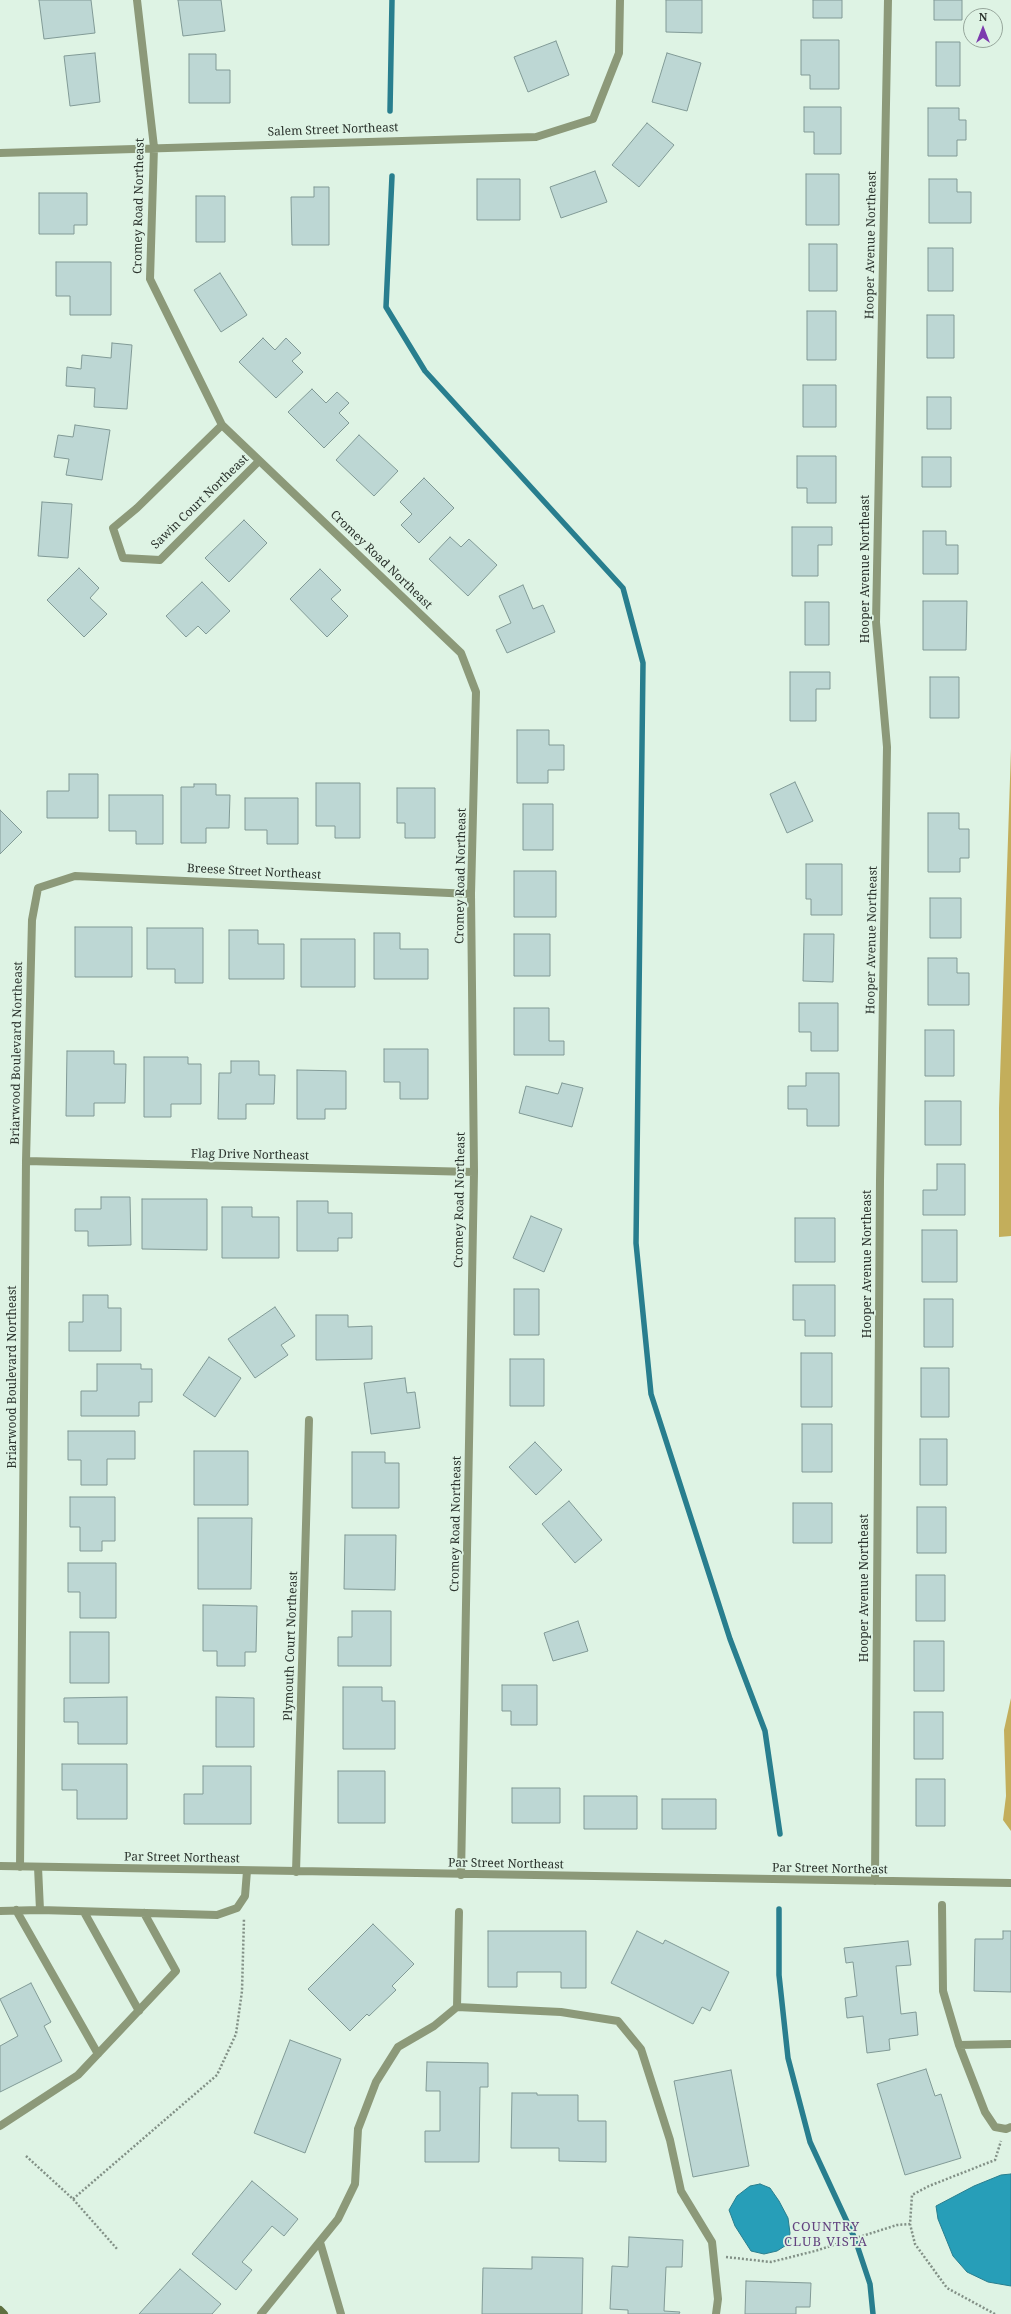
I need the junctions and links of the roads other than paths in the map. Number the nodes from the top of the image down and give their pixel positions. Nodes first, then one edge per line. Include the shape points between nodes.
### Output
1 (137, 0) edge
2 (620, 0) edge
3 (888, 0) edge
4 (154, 147) junction
5 (0, 153) edge
6 (222, 425) junction
7 (259, 461) junction
8 (38, 888) joint
9 (471, 894) junction
10 (26, 1161) junction
11 (474, 1172) junction
12 (309, 1420) dead end
13 (0, 1866) edge
14 (20, 1867) junction
15 (38, 1867) junction
16 (247, 1871) junction
17 (296, 1872) junction
18 (462, 1875) junction
19 (874, 1881) junction
20 (1011, 1883) edge
21 (942, 1905) dead end
22 (0, 1910) edge
23 (16, 1910) junction
24 (40, 1910) junction
25 (84, 1912) junction
26 (459, 1912) dead end
27 (144, 1913) junction
28 (457, 2008) junction
29 (139, 2011) junction
30 (1011, 2044) edge
31 (959, 2045) junction
32 (98, 2054) junction
33 (0, 2126) edge
34 (1011, 2128) edge
35 (320, 2242) junction
36 (0, 2310) edge
37 (4, 2314) edge
38 (261, 2314) edge
39 (341, 2314) edge
40 (716, 2314) edge

1 - 4 street, Cromey Road Northeast
2 - 4 street, Salem Street Northeast via 619,53 592,119 536,137
3 - 19 street, Hooper Avenue Northeast via 876,622 887,747
4 - 5 street, Salem Street Northeast
4 - 6 street, Cromey Road Northeast via 150,279
6 - 7 street, Cromey Road Northeast
6 - 7 street, Sawin Court Northeast via 113,528 123,558 160,560
7 - 9 street, Cromey Road Northeast via 461,653 476,692
8 - 9 street, Breese Street Northeast via 75,876
8 - 10 street, Briarwood Boulevard Northeast via 32,920
9 - 11 street, Cromey Road Northeast
10 - 11 street, Flag Drive Northeast
10 - 14 street, Briarwood Boulevard Northeast
11 - 18 street, Cromey Road Northeast
12 - 17 street, Plymouth Court Northeast
13 - 14 street, Par Street Northeast
14 - 15 street, Par Street Northeast
15 - 16 street, Par Street Northeast
15 - 24 street
16 - 17 street, Par Street Northeast
16 - 27 street via 245,1896 237,1908 217,1915
17 - 18 street, Par Street Northeast
18 - 19 street, Par Street Northeast
19 - 20 street, Par Street Northeast
21 - 31 street via 943,1991
22 - 23 street
23 - 24 street
23 - 32 street
24 - 25 street
25 - 27 street
25 - 29 street
26 - 28 street
27 - 29 street via 176,1972
28 - 35 street via 434,2026 398,2047 376,2082 358,2129 355,2184 338,2219
28 - 40 street via 561,2012 618,2021 641,2049 670,2140 681,2191 712,2242 718,2300
29 - 32 street
30 - 31 street
31 - 34 street via 985,2112 995,2127
32 - 33 street via 78,2075
35 - 38 street
35 - 39 street
36 - 37 street

